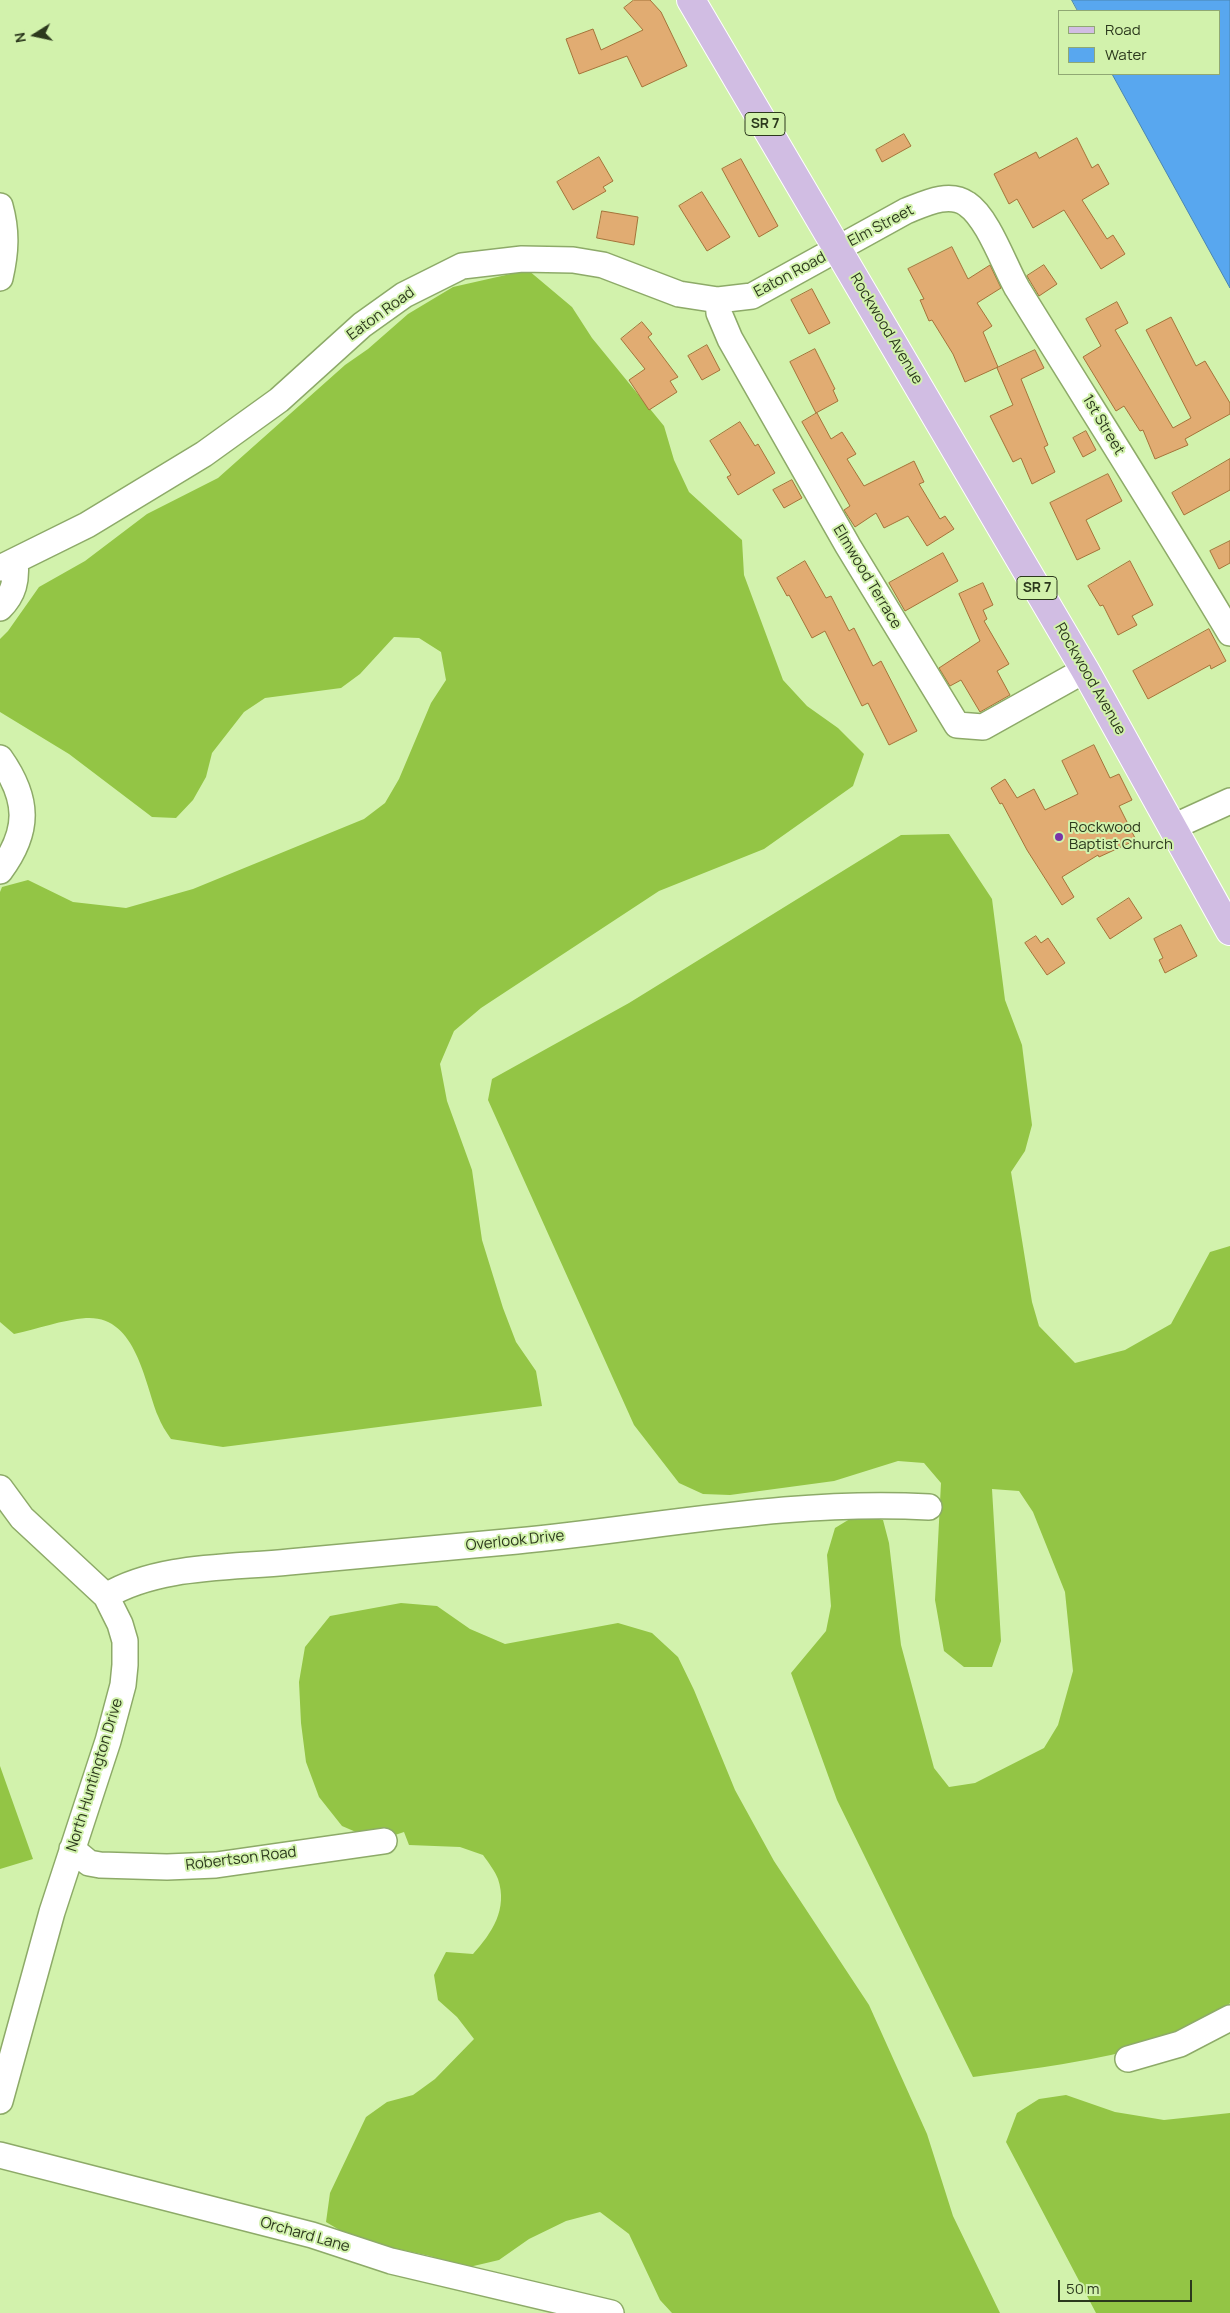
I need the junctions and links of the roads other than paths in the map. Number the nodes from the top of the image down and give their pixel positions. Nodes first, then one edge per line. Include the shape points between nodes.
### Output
1 (691, 0) edge
2 (0, 206) edge
3 (979, 214) joint
4 (838, 249) junction
5 (0, 278) edge
6 (718, 300) junction
7 (8, 565) edge
8 (0, 608) edge
9 (1230, 633) edge
10 (1085, 670) junction
11 (0, 758) edge
12 (1230, 801) edge
13 (1173, 827) junction
14 (0, 871) edge
15 (1230, 930) edge
16 (0, 1488) edge
17 (929, 1508) dead end
18 (106, 1596) junction
19 (384, 1841) dead end
20 (72, 1849) junction
21 (1230, 2018) edge
22 (1128, 2059) dead end
23 (0, 2101) edge
24 (0, 2155) edge
25 (611, 2313) edge

1 - 4 main road, SR 7
2 - 5 street via 5,225 6,252
3 - 4 street, Elm Street via 966,203 950,197 927,202
3 - 9 street, 1st Street via 1016,285
4 - 6 street, Eaton Road via 752,296
4 - 10 main road, Rockwood Avenue / SR 7
6 - 7 street, Eaton Road via 678,294 603,265 573,260 522,258 462,266 404,295 362,325 279,400 204,454 87,525
6 - 10 street, Elmwood Terrace via 719,313 730,339 848,546 957,725 983,727
7 - 8 street via 15,583 12,594
10 - 13 main road, Rockwood Avenue / SR 7
11 - 14 street via 14,783 24,818 14,850
12 - 13 street
13 - 15 main road, Rockwood Avenue / SR 7
16 - 18 street, North Huntington Drive via 22,1518
17 - 18 street, Overlook Drive via 888,1505 778,1511 529,1540 200,1570 143,1578
18 - 20 street, North Huntington Drive via 125,1641 123,1685 94,1787
19 - 20 street, Robertson Road via 184,1867 100,1865 89,1863
20 - 23 street, North Huntington Drive
21 - 22 street via 1180,2044
24 - 25 street, Orchard Lane via 312,2235 391,2261

